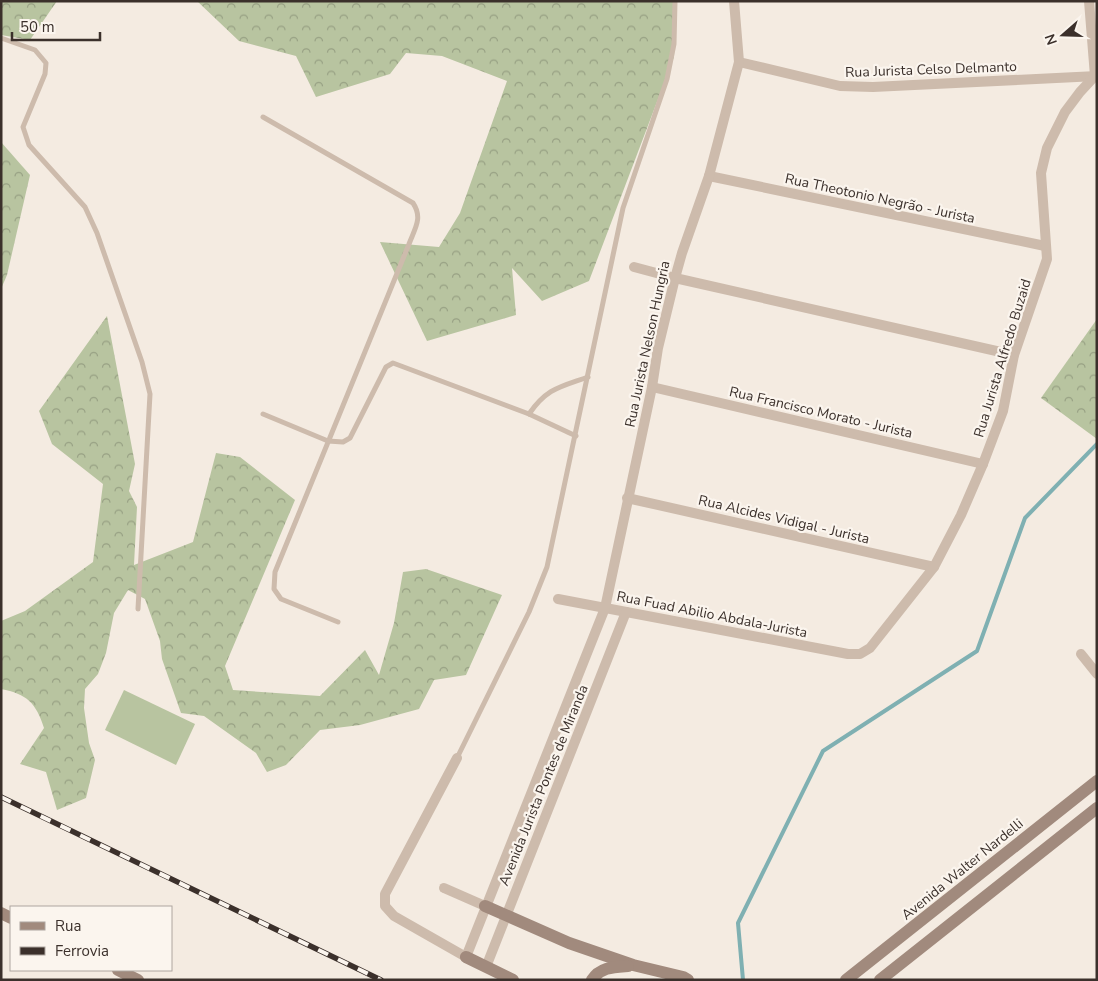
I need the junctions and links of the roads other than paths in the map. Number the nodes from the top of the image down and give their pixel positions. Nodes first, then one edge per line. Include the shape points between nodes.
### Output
1 (675, 1) edge
2 (734, 1) edge
3 (1089, 1) edge
4 (1, 38) edge
5 (739, 62) junction
6 (1096, 76) edge
7 (263, 117) dead end
8 (710, 176) junction
9 (1045, 246) junction
10 (634, 267) dead end
11 (675, 278) junction
12 (1014, 355) junction
13 (588, 377) junction
14 (652, 387) junction
15 (263, 414) dead end
16 (529, 414) junction
17 (576, 436) junction
18 (328, 441) junction
19 (983, 464) junction
20 (627, 498) junction
21 (934, 567) junction
22 (558, 599) dead end
23 (605, 608) junction
24 (138, 609) dead end
25 (626, 612) junction
26 (338, 622) dead end
27 (860, 654) joint
28 (1081, 654) dead end
29 (1097, 674) edge
30 (457, 758) joint
31 (1097, 782) edge
32 (1097, 808) edge
33 (444, 888) dead end
34 (485, 906) junction
35 (506, 916) junction
36 (466, 957) junction
37 (633, 965) junction
38 (486, 967) junction
39 (120, 971) edge
40 (687, 979) edge
41 (138, 980) edge
42 (513, 980) edge
43 (592, 980) edge
44 (846, 980) edge
45 (880, 980) edge

1 - 13 lane via 674,44 668,79 623,208
2 - 5 street, Rua Jurista Nelson Hungria
3 - 6 street
4 - 24 lane via 35,50 46,63 45,74 23,127 29,145 85,207 142,362 150,394
5 - 6 street, Rua Jurista Celso Delmanto via 840,86 873,88
5 - 8 street, Rua Jurista Nelson Hungria
6 - 9 street, Rua Jurista Alfredo Buzaid via 1065,112 1047,148 1041,173
7 - 18 lane via 412,203 418,211 410,244
8 - 9 street, Rua Theotonio Negrão - Jurista
8 - 11 street, Rua Jurista Nelson Hungria
9 - 12 street, Rua Jurista Alfredo Buzaid via 1047,259
10 - 11 street
11 - 12 street
11 - 14 street, Rua Jurista Nelson Hungria
12 - 19 street, Rua Jurista Alfredo Buzaid via 1003,410
13 - 16 lane via 544,396
13 - 17 lane
14 - 19 street, Rua Francisco Morato - Jurista
14 - 20 street, Rua Jurista Nelson Hungria
15 - 18 lane
16 - 17 lane
16 - 18 lane via 393,364 386,367 350,438 343,442
17 - 30 lane via 547,567
18 - 26 lane via 275,572 274,589 281,599
19 - 21 street, Rua Jurista Alfredo Buzaid
20 - 21 street, Rua Alcides Vidigal - Jurista
20 - 23 street, Rua Jurista Nelson Hungria
21 - 27 street, Rua Jurista Alfredo Buzaid via 886,630
22 - 23 street, Rua Fuad Abilio Abdala-Jurista
23 - 25 street, Rua Fuad Abilio Abdala-Jurista
23 - 34 street, Avenida Jurista Pontes de Miranda
25 - 27 street, Rua Fuad Abilio Abdala-Jurista
25 - 35 street, Avenida Jurista Pontes de Miranda
28 - 29 street
30 - 36 street via 385,894 385,906 394,916
31 - 44 street, Avenida Walter Nardelli
32 - 45 street
33 - 34 street
34 - 35 street
34 - 36 street, Avenida Jurista Pontes de Miranda
35 - 37 street via 569,943
35 - 38 street, Avenida Jurista Pontes de Miranda
36 - 38 street
37 - 40 street
37 - 43 street via 606,968
38 - 42 street
39 - 41 street

